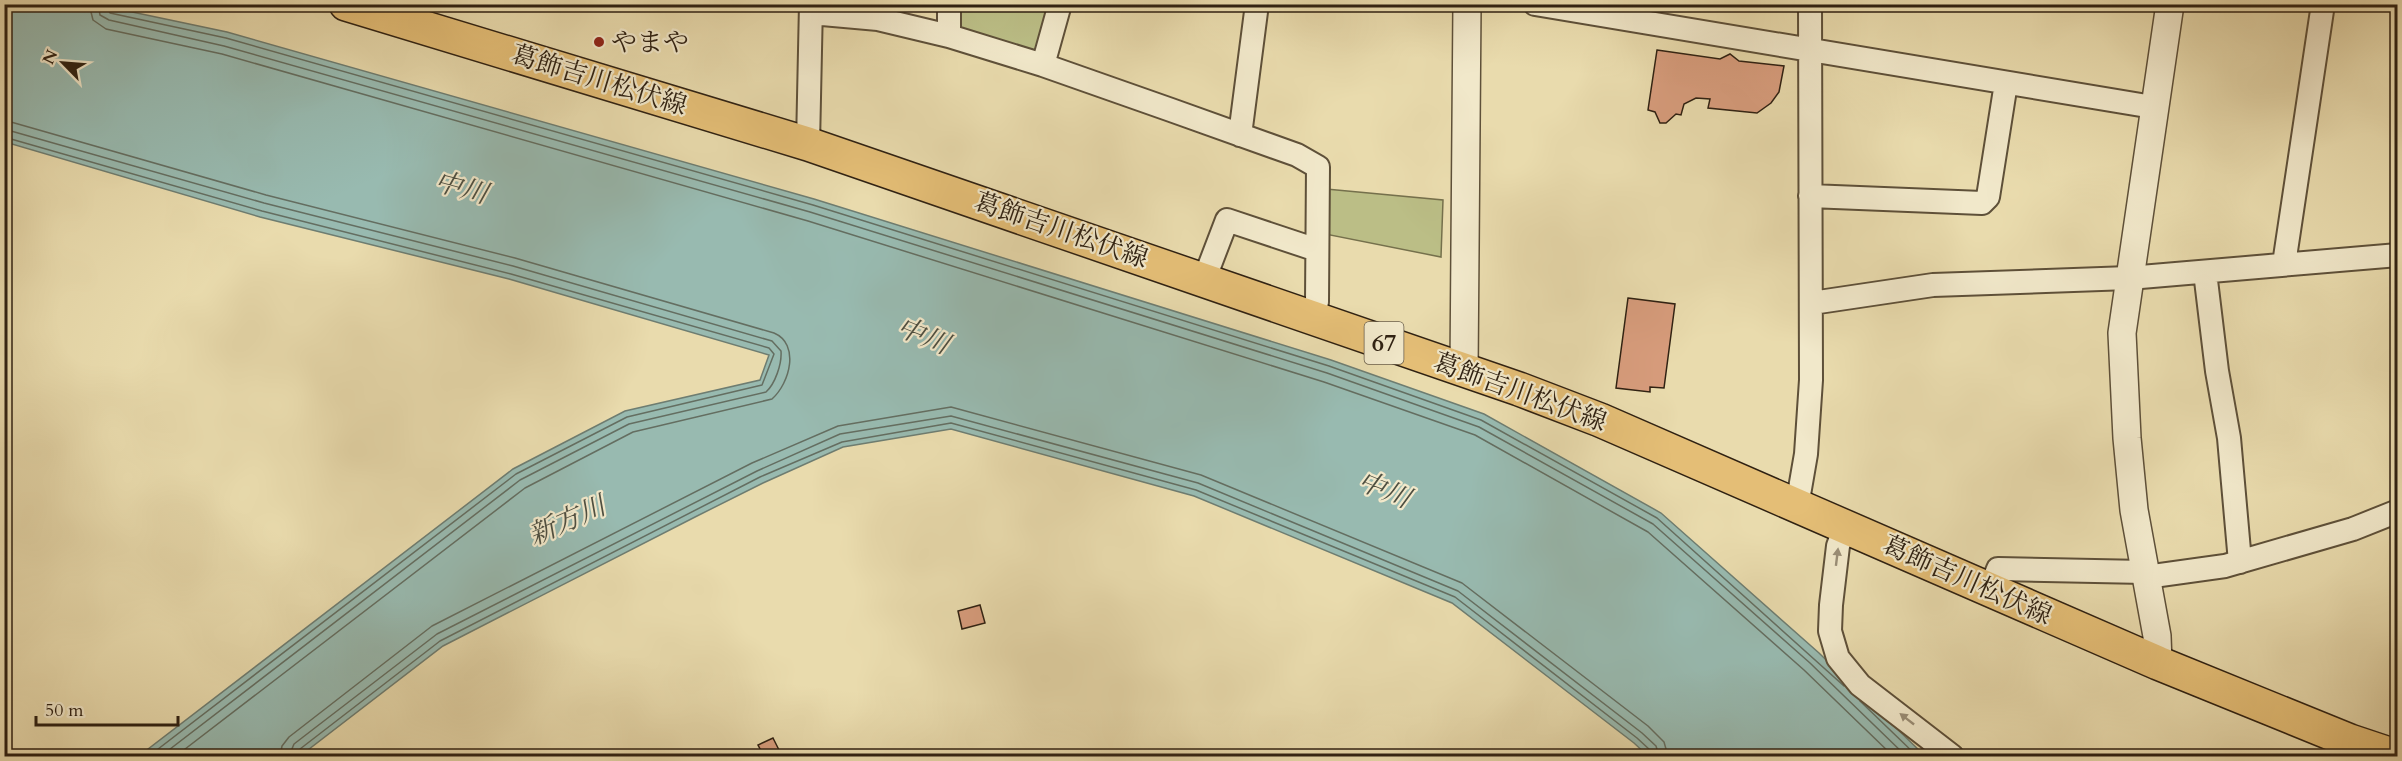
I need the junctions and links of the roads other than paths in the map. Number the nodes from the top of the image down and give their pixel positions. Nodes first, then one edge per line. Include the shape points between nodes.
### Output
1 (346, 4) edge
2 (949, 4) edge
3 (1060, 4) edge
4 (1257, 4) edge
5 (1467, 4) edge
6 (1535, 4) edge
7 (1810, 4) edge
8 (2170, 4) edge
9 (2323, 4) edge
10 (812, 9) edge
11 (949, 36) junction
12 (1809, 50) junction
13 (1043, 65) junction
14 (2006, 83) junction
15 (2153, 107) junction
16 (1240, 135) junction
17 (808, 144) junction
18 (1810, 196) junction
19 (1317, 250) junction
20 (2397, 255) edge
21 (2284, 264) junction
22 (2205, 272) junction
23 (2128, 278) junction
24 (1204, 280) junction
25 (1812, 303) junction
26 (1311, 317) junction
27 (1464, 370) junction
28 (1797, 506) junction
29 (2397, 511) edge
30 (1845, 527) junction
31 (2240, 562) junction
32 (2146, 575) junction
33 (1990, 589) junction
34 (2158, 663) junction
35 (1952, 756) edge
36 (2395, 756) edge

1 - 17 main road, 葛飾吉川松伏線 / 67
2 - 11 street
3 - 13 street
4 - 16 street
5 - 27 street
6 - 12 street
7 - 12 street
8 - 15 street
9 - 21 street
10 - 11 street
10 - 17 street
11 - 13 street
12 - 14 street
12 - 18 street
13 - 16 street
14 - 15 street
14 - 18 street via 1988,197 1982,203
15 - 23 street
16 - 19 street via 1298,155 1318,167
17 - 24 main road, 葛飾吉川松伏線 / 67
18 - 25 street
19 - 24 street via 1227,220
19 - 26 street via 1317,302
20 - 21 street
21 - 22 street
22 - 23 street
22 - 31 street via 2229,438
23 - 25 street via 1933,285
23 - 32 street via 2122,333 2123,376 2134,510
24 - 26 main road, 葛飾吉川松伏線 / 67
25 - 28 street via 1806,454
26 - 27 main road, 葛飾吉川松伏線 / 67
27 - 28 main road, 葛飾吉川松伏線 / 67 via 1600,420
28 - 30 main road, 葛飾吉川松伏線 / 67
29 - 31 street via 2352,529
30 - 33 main road, 葛飾吉川松伏線 / 67
35 -> 30 street via 1860,685 1838,658 1830,631 1831,605 1838,546
31 - 32 street
32 - 33 street via 1998,570
32 - 34 street
33 - 34 main road, 葛飾吉川松伏線 / 67
34 - 36 main road, 葛飾吉川松伏線 / 67

